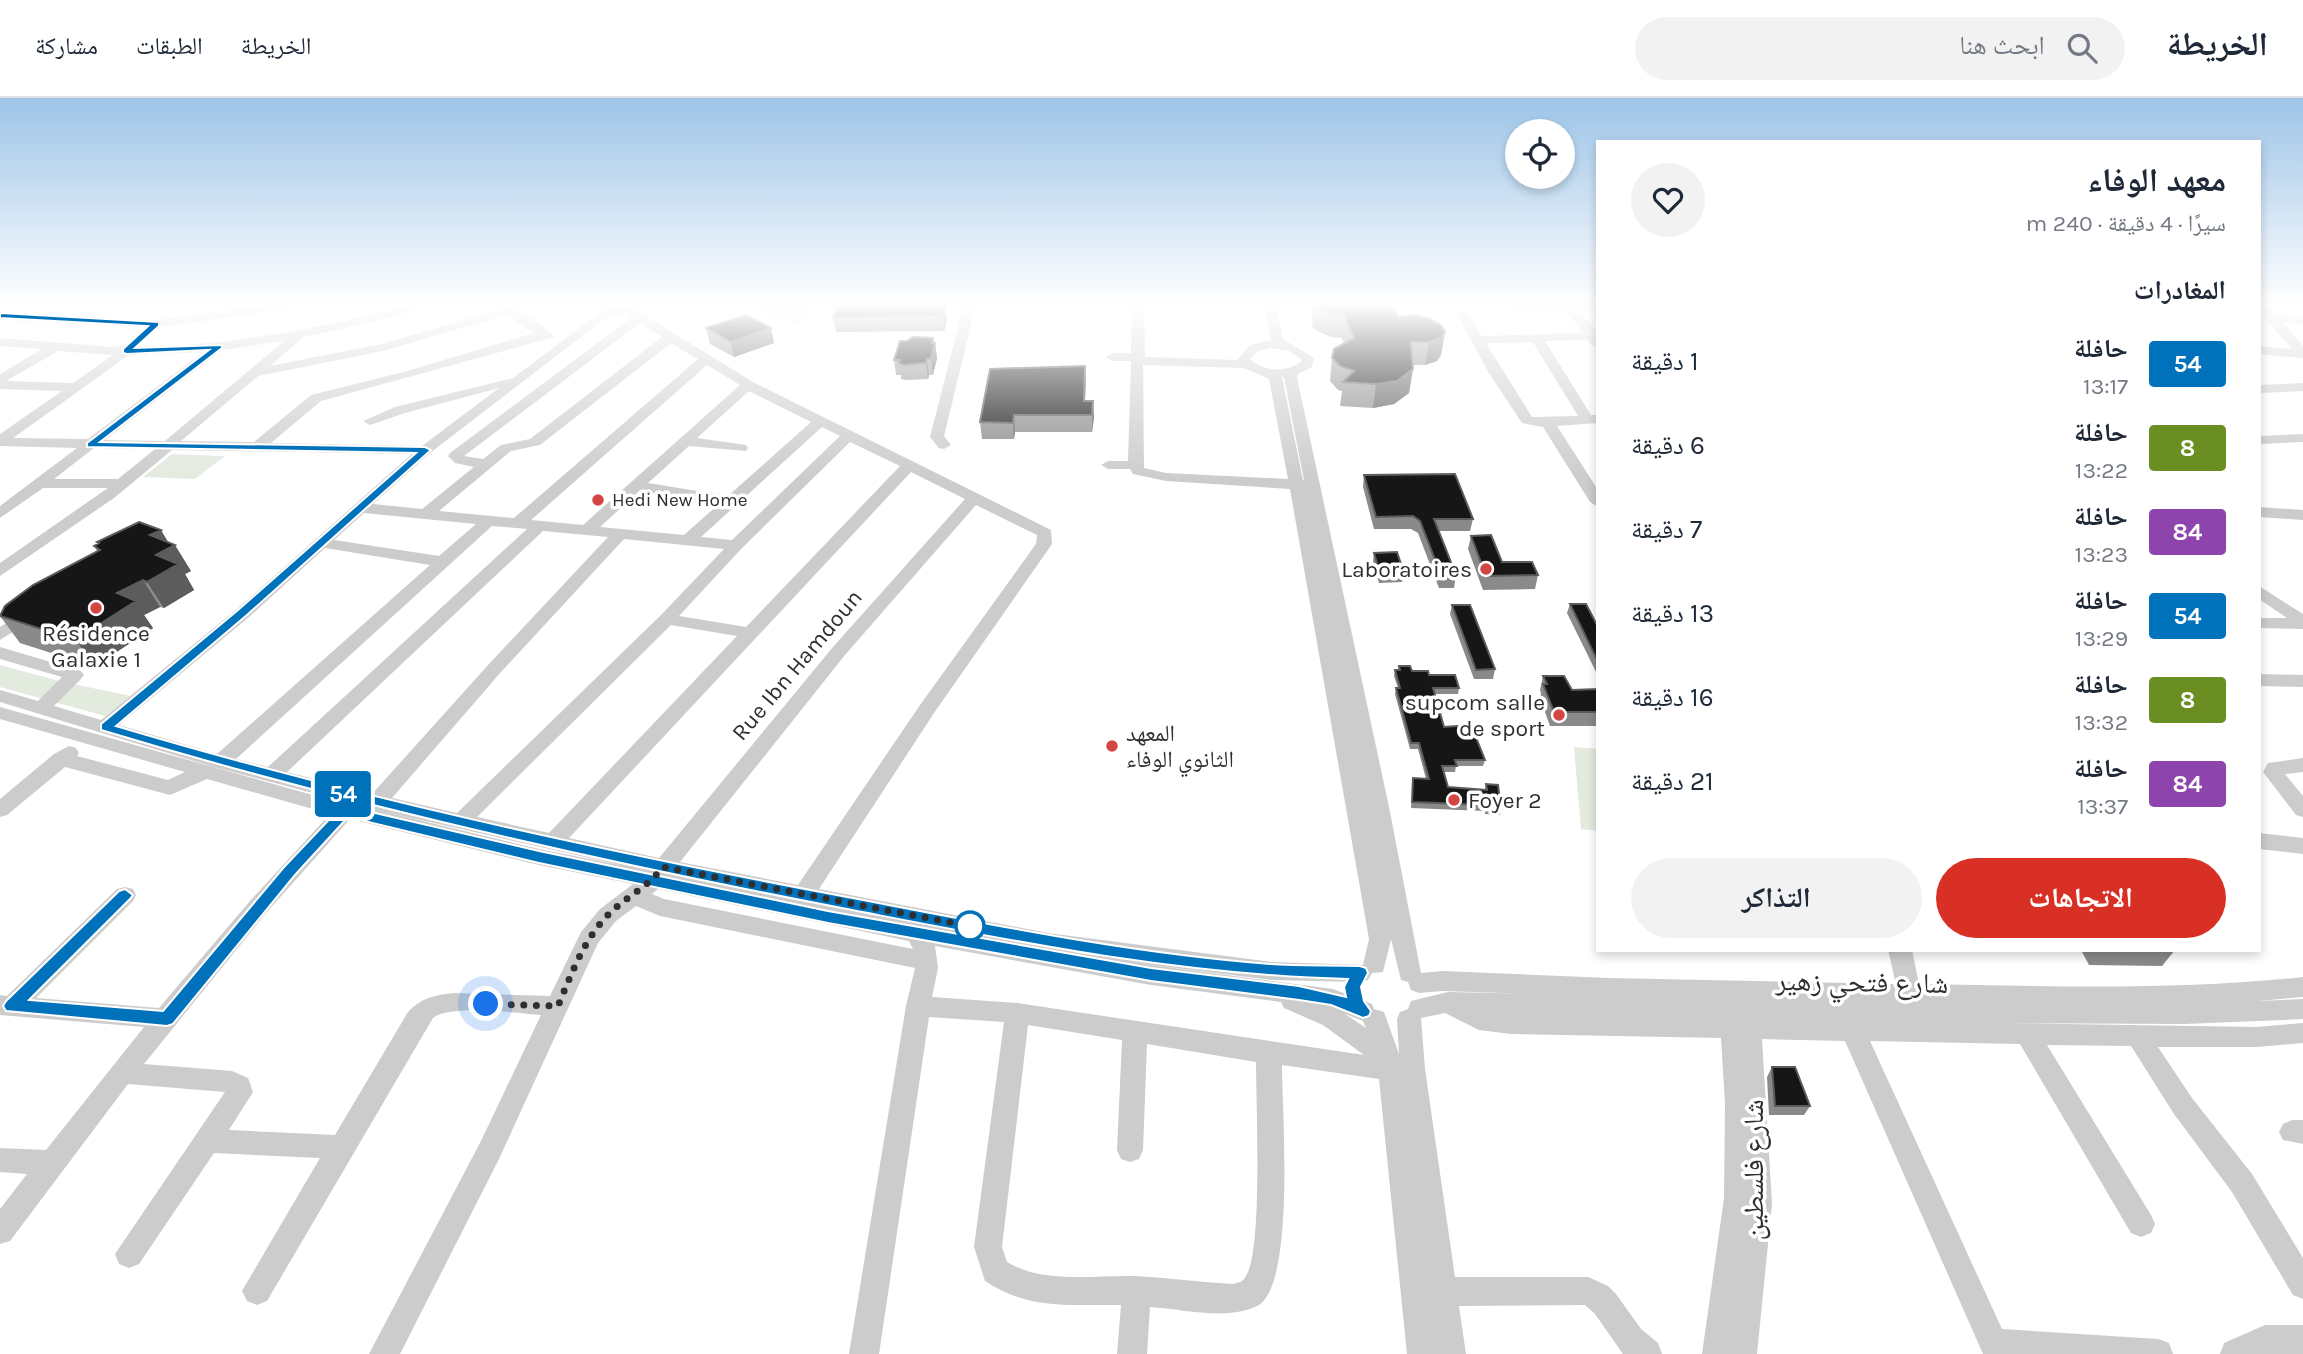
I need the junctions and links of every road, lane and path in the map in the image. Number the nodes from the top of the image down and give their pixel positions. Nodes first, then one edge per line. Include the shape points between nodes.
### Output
1 (29, 363) edge
2 (111, 363) edge
3 (197, 363) edge
4 (268, 363) edge
5 (304, 363) edge
6 (450, 363) edge
7 (542, 363) edge
8 (580, 363) edge
9 (637, 363) edge
10 (702, 363) edge
11 (709, 363) edge
12 (955, 363) edge
13 (1139, 363) edge
14 (1252, 363) edge
15 (1307, 363) edge
16 (1490, 363) edge
17 (1554, 363) edge
18 (257, 372) junction
19 (1266, 372) junction
20 (1292, 372) junction
21 (521, 378) junction
22 (0, 379) edge
23 (0, 385) edge
24 (748, 385) junction
25 (78, 387) junction
26 (2303, 387) edge
27 (2261, 389) edge
28 (1592, 419) edge
29 (29, 421) junction
30 (0, 422) edge
31 (370, 422) dead end
32 (819, 422) junction
33 (1547, 422) junction
34 (848, 436) junction
35 (2303, 438) edge
36 (2261, 440) edge
37 (685, 441) junction
38 (0, 442) edge
39 (90, 445) junction
40 (169, 445) junction
41 (944, 445) dead end
42 (257, 447) junction
43 (741, 448) dead end
44 (425, 450) junction
45 (485, 464) junction
46 (1108, 465) dead end
47 (1135, 465) junction
48 (908, 466) junction
49 (1590, 475) edge
50 (38, 483) junction
51 (121, 484) junction
52 (1303, 485) junction
53 (636, 486) junction
54 (1596, 495) edge
55 (973, 499) junction
56 (733, 501) junction
57 (363, 508) junction
58 (2261, 512) edge
59 (0, 513) edge
60 (426, 513) junction
61 (2303, 515) edge
62 (488, 521) junction
63 (518, 523) junction
64 (540, 525) junction
65 (587, 530) junction
66 (621, 533) junction
67 (688, 540) junction
68 (323, 543) junction
69 (736, 545) junction
70 (444, 562) junction
71 (0, 571) edge
72 (2261, 592) edge
73 (42, 605) edge
74 (667, 619) junction
75 (2261, 623) edge
76 (2303, 623) edge
77 (750, 633) junction
78 (0, 635) edge
79 (0, 653) edge
80 (2261, 680) edge
81 (2303, 681) edge
82 (0, 696) edge
83 (47, 702) dead end
84 (0, 713) edge
85 (96, 733) junction
86 (61, 759) junction
87 (2303, 765) edge
88 (212, 767) junction
89 (272, 775) junction
90 (361, 807) junction
91 (0, 810) edge
92 (2303, 810) edge
93 (461, 821) junction
94 (554, 841) junction
95 (2261, 841) edge
96 (2303, 846) edge
97 (649, 881) junction
98 (125, 895) dead end
99 (803, 895) junction
100 (916, 933) junction
101 (1899, 952) edge
102 (928, 961) junction
103 (1367, 969) junction
104 (1414, 978) junction
105 (1248, 987) junction
106 (2303, 987) edge
107 (1910, 995) junction
108 (6, 1005) edge
109 (558, 1006) junction
110 (918, 1006) junction
111 (2303, 1009) edge
112 (1017, 1013) junction
113 (1415, 1013) junction
114 (1369, 1015) junction
115 (167, 1018) junction
116 (1739, 1020) junction
117 (1135, 1032) junction
118 (1853, 1032) junction
119 (2303, 1033) edge
120 (2028, 1035) junction
121 (2138, 1037) junction
122 (1269, 1053) junction
123 (1398, 1067) junction
124 (122, 1073) junction
125 (207, 1141) junction
126 (343, 1147) junction
127 (1130, 1150) dead end
128 (0, 1160) edge
129 (52, 1163) junction
130 (2141, 1224) dead end
131 (0, 1231) edge
132 (129, 1254) dead end
133 (2303, 1285) edge
134 (257, 1291) dead end
135 (1137, 1291) junction
136 (1444, 1292) junction
137 (2303, 1340) edge
138 (1996, 1349) edge
139 (384, 1354) edge
140 (864, 1354) edge
141 (1132, 1354) edge
142 (1422, 1354) edge
143 (1451, 1354) edge
144 (1647, 1354) edge
145 (1717, 1354) edge
146 (1742, 1354) edge
147 (2162, 1354) edge
148 (2235, 1354) edge

1 - 22 street
2 - 25 street
3 - 39 street
4 - 18 street
5 - 18 street
6 - 42 street via 323,395
7 - 21 street
8 - 45 street via 455,456
9 - 45 street via 535,442 509,446
10 - 63 street
11 - 24 street
12 - 41 street via 937,437
13 - 47 street
14 - 19 street
15 - 20 street
16 - 33 street via 1527,420
17 - 28 street
18 - 40 street
19 - 20 street
19 - 52 street via 1275,377
20 - 52 street
21 - 31 street
21 - 44 street
23 - 25 street
24 - 32 street
24 - 37 street
25 - 29 street
26 - 27 street
28 - 33 street
29 - 30 street
29 - 38 street
32 - 34 street
32 - 56 street
33 - 49 street
34 - 48 street
34 - 69 street
35 - 36 street
37 - 43 street
37 - 53 street
38 - 39 street
39 - 40 street
39 - 50 street
40 - 42 street
40 - 51 street
42 - 44 street
44 - 57 street
45 - 60 street
46 - 47 street
47 - 52 street via 1138,471 1158,476
48 - 55 street
48 - 77 street
49 - 54 street
50 - 51 street
50 - 59 street
51 - 71 street
52 - 103 street via 1380,939
52 - 104 street
53 - 56 street
53 - 65 street
55 - 97 street, Rue Ibn Hamdoun via 839,651
55 - 99 street via 1041,529 1047,538
56 - 67 street
57 - 60 street
57 - 68 street
58 - 61 street
60 - 62 street
62 - 63 street
62 - 70 street
63 - 64 street
64 - 65 street
64 - 89 street
65 - 66 street
66 - 67 street
66 - 90 street
67 - 69 street
68 - 70 street
68 - 85 street
69 - 74 street
70 - 88 street
72 - 76 street
73 - 78 street
74 - 77 street
74 - 93 street
75 - 76 street
77 - 94 street
79 - 83 street via 75,675
80 - 81 street
82 - 85 street
84 - 85 street
85 - 86 street
85 - 88 street
86 - 88 street via 170,788
86 - 91 street
87 - 92 street via 2281,766 2273,772
88 - 89 street
88 - 90 street
89 - 90 street
90 - 93 street
90 - 97 street
90 - 115 street via 290,871
93 - 94 street
94 - 97 street
95 - 96 street
97 - 99 street
97 - 100 street
97 - 102 street via 660,907
97 - 109 street, Rue Ibn Hamdoun via 608,915 589,938
98 - 108 street
99 - 103 street via 1152,957 1272,971
100 - 102 street via 928,951
100 - 105 street via 1151,975
101 - 107 street
102 - 110 street
103 - 104 street via 1387,965
103 - 114 street via 1352,987 1356,1004
104 - 107 street, شارع فتحي زهير via 1596,988
104 - 113 street via 1423,1000
105 - 114 street via 1333,999
105 - 123 street via 1308,1005 1342,1024
106 - 107 street, شارع فتحي زهير via 2143,998
108 - 115 street
109 - 126 street via 462,1003 427,1008
109 - 139 street, Rue Ibn Hamdoun via 490,1150
110 - 112 street
110 - 140 street
111 - 116 street, شارع فتحي زهير
112 - 117 street
112 - 135 street via 988,1247 995,1270 1015,1284 1041,1289
113 - 114 street via 1398,1022
113 - 116 street via 1448,1002 1468,1016 1489,1022
113 - 123 street
114 - 123 street
115 - 124 street
116 - 118 street
116 - 145 street, شارع فلسطين via 1738,1198
116 - 146 street, شارع فلسطين via 1751,1049 1758,1204
117 - 122 street
117 - 127 street
118 - 120 street
118 - 138 street
119 - 121 street
120 - 121 street
120 - 130 street
121 - 133 street via 2242,1184
122 - 123 street
122 - 135 street via 1269,1242 1260,1283 1250,1294 1233,1299
123 - 136 street
123 - 142 street
124 - 125 street via 239,1086 240,1092
124 - 129 street
125 - 126 street
125 - 132 street
126 - 134 street
128 - 129 street
129 - 131 street
135 - 141 street
136 - 143 street
136 - 144 street via 1588,1291 1604,1301 1629,1341
137 - 148 street via 2265,1340
138 - 147 street

